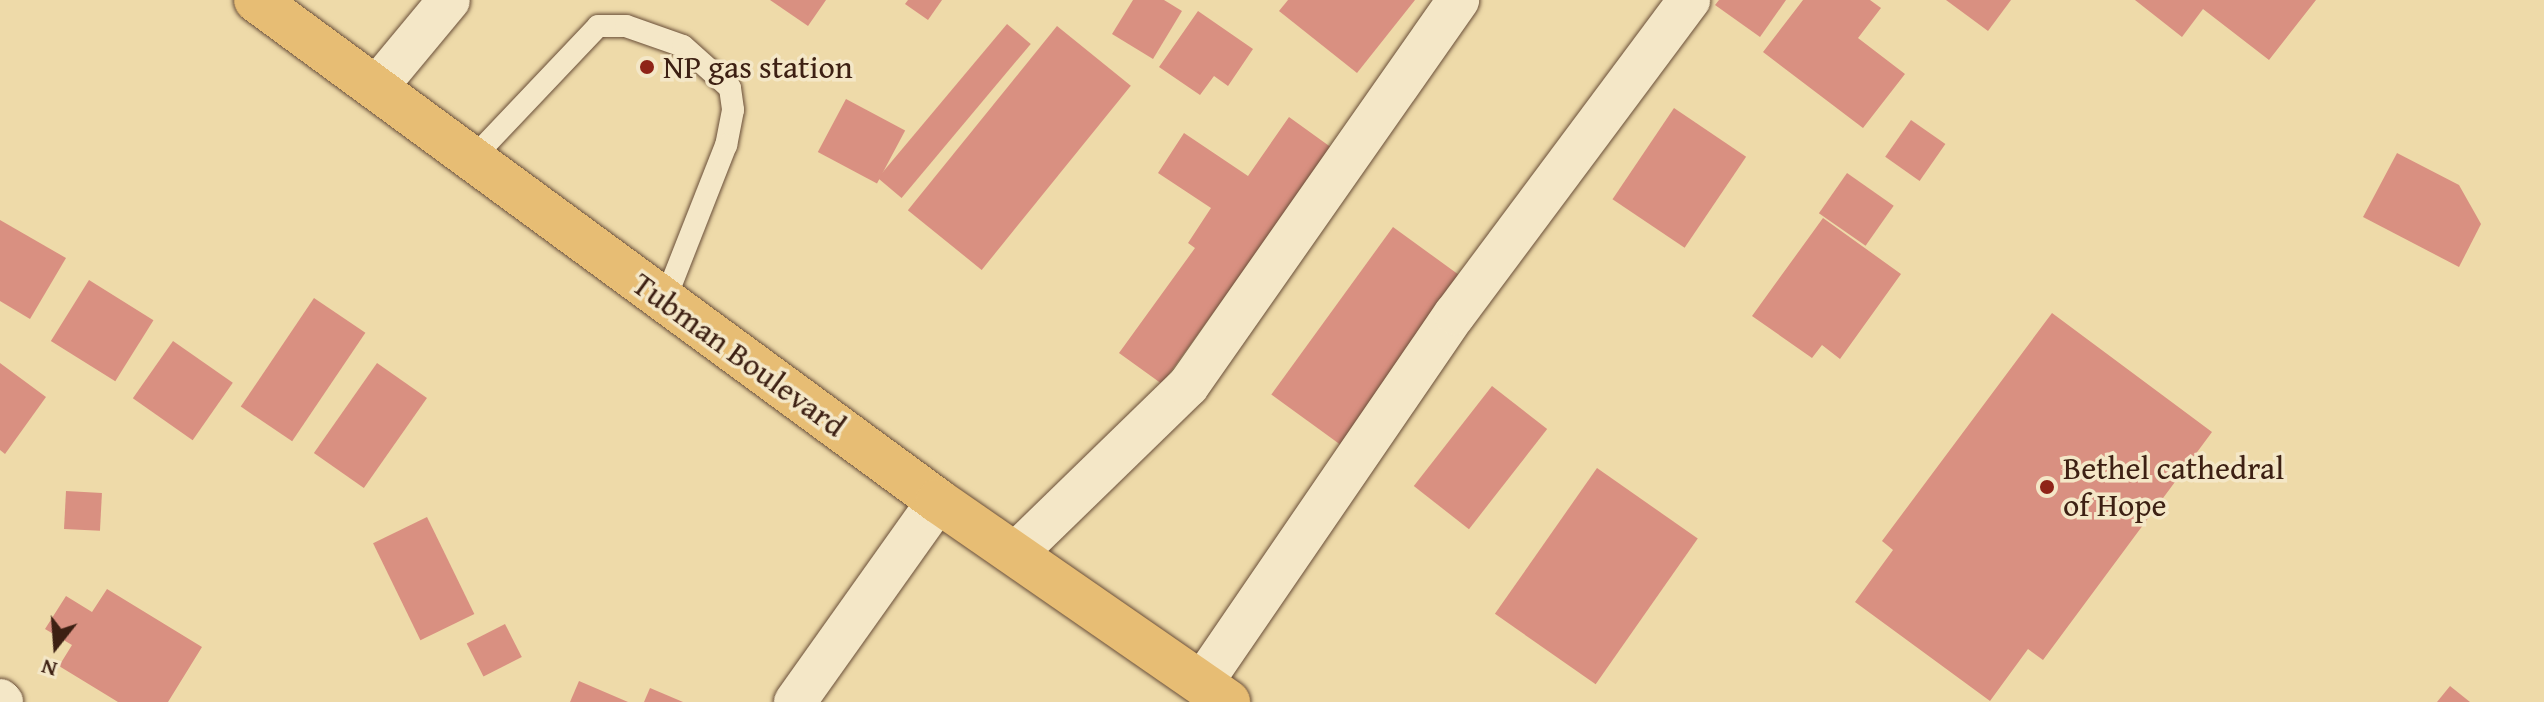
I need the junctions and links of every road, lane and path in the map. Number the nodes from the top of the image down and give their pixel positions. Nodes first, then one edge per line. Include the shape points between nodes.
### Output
1 (256, 0) edge
2 (449, 0) edge
3 (1458, 0) edge
4 (1689, 0) edge
5 (376, 88) junction
6 (472, 159) junction
7 (665, 300) junction
8 (938, 501) junction
9 (1015, 554) junction
10 (1215, 693) edge
11 (795, 702) edge

1 - 5 highway, Tubman Boulevard
2 - 5 street
3 - 9 street via 1188,386
4 - 10 street via 1455,314
5 - 6 highway, Tubman Boulevard
6 - 7 highway, Tubman Boulevard
6 - 7 lane via 598,26 626,26 683,46 730,88 733,110 726,145
7 - 8 highway, Tubman Boulevard
8 - 9 highway, Tubman Boulevard
8 - 11 street
9 - 10 highway, Tubman Boulevard

